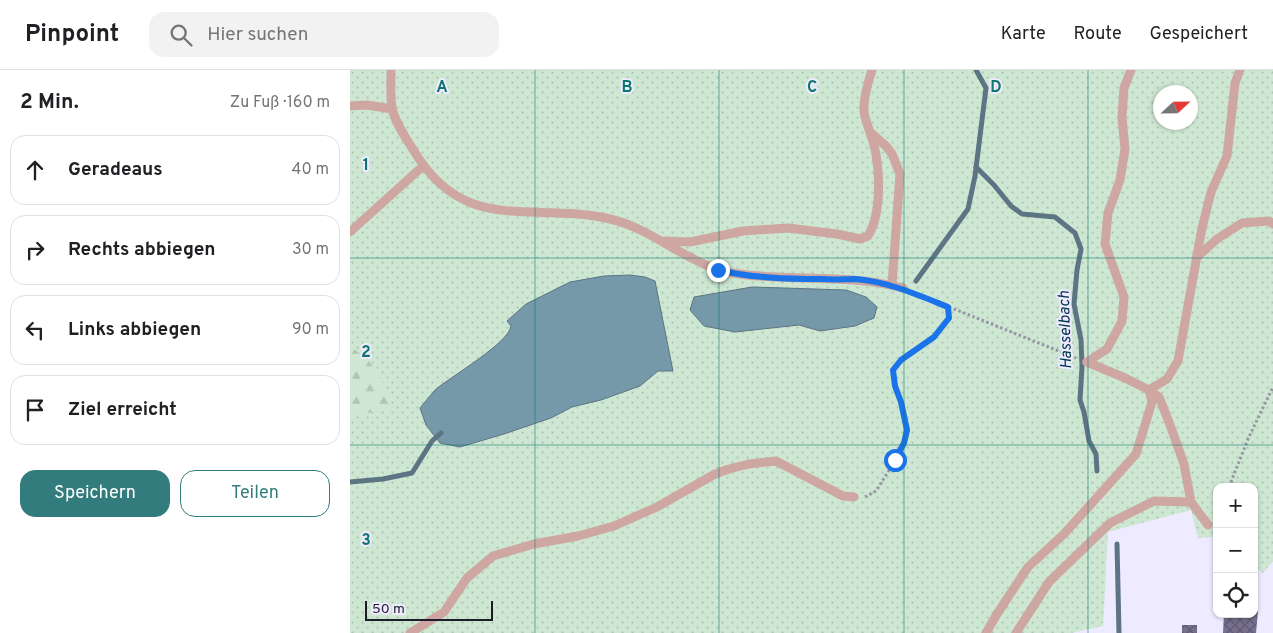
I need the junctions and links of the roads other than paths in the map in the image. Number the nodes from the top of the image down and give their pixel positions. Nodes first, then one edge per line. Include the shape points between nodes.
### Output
1 (391, 70) edge
2 (872, 70) edge
3 (1131, 70) edge
4 (1240, 70) edge
5 (350, 106) edge
6 (392, 109) junction
7 (871, 133) junction
8 (423, 166) junction
9 (1273, 224) edge
10 (350, 232) edge
11 (659, 240) junction
12 (1196, 258) junction
13 (892, 285) junction
14 (903, 288) road end
15 (1149, 390) junction
16 (854, 497) road end
17 (1191, 502) junction
18 (1208, 525) dead end
19 (410, 633) edge
20 (986, 633) edge
21 (1016, 633) edge

1 - 6 lane
2 - 7 lane via 864,104
3 - 15 lane via 1124,88 1125,149 1120,180 1108,213 1105,244 1124,297 1122,321 1107,349 1087,362
4 - 12 lane via 1235,83 1227,156 1211,192
5 - 6 lane
6 - 8 lane
7 - 11 lane via 878,201 874,225 868,236 788,228 743,231 690,242
7 - 13 lane via 892,154 900,174
8 - 10 lane
8 - 11 lane via 455,196 471,204 493,210 597,217 633,227
9 - 12 lane via 1242,223
11 - 13 lane via 694,260 738,274
12 - 15 lane via 1178,361 1167,379
13 - 14 lane
15 - 17 lane via 1159,397 1169,422 1184,464
15 - 20 lane via 1152,402 1136,454 1064,534 1028,567
16 - 19 lane via 843,496 776,461 729,469 614,526 493,556 467,578 444,612
17 - 18 lane
17 - 21 lane via 1154,501 1110,523 1049,582

